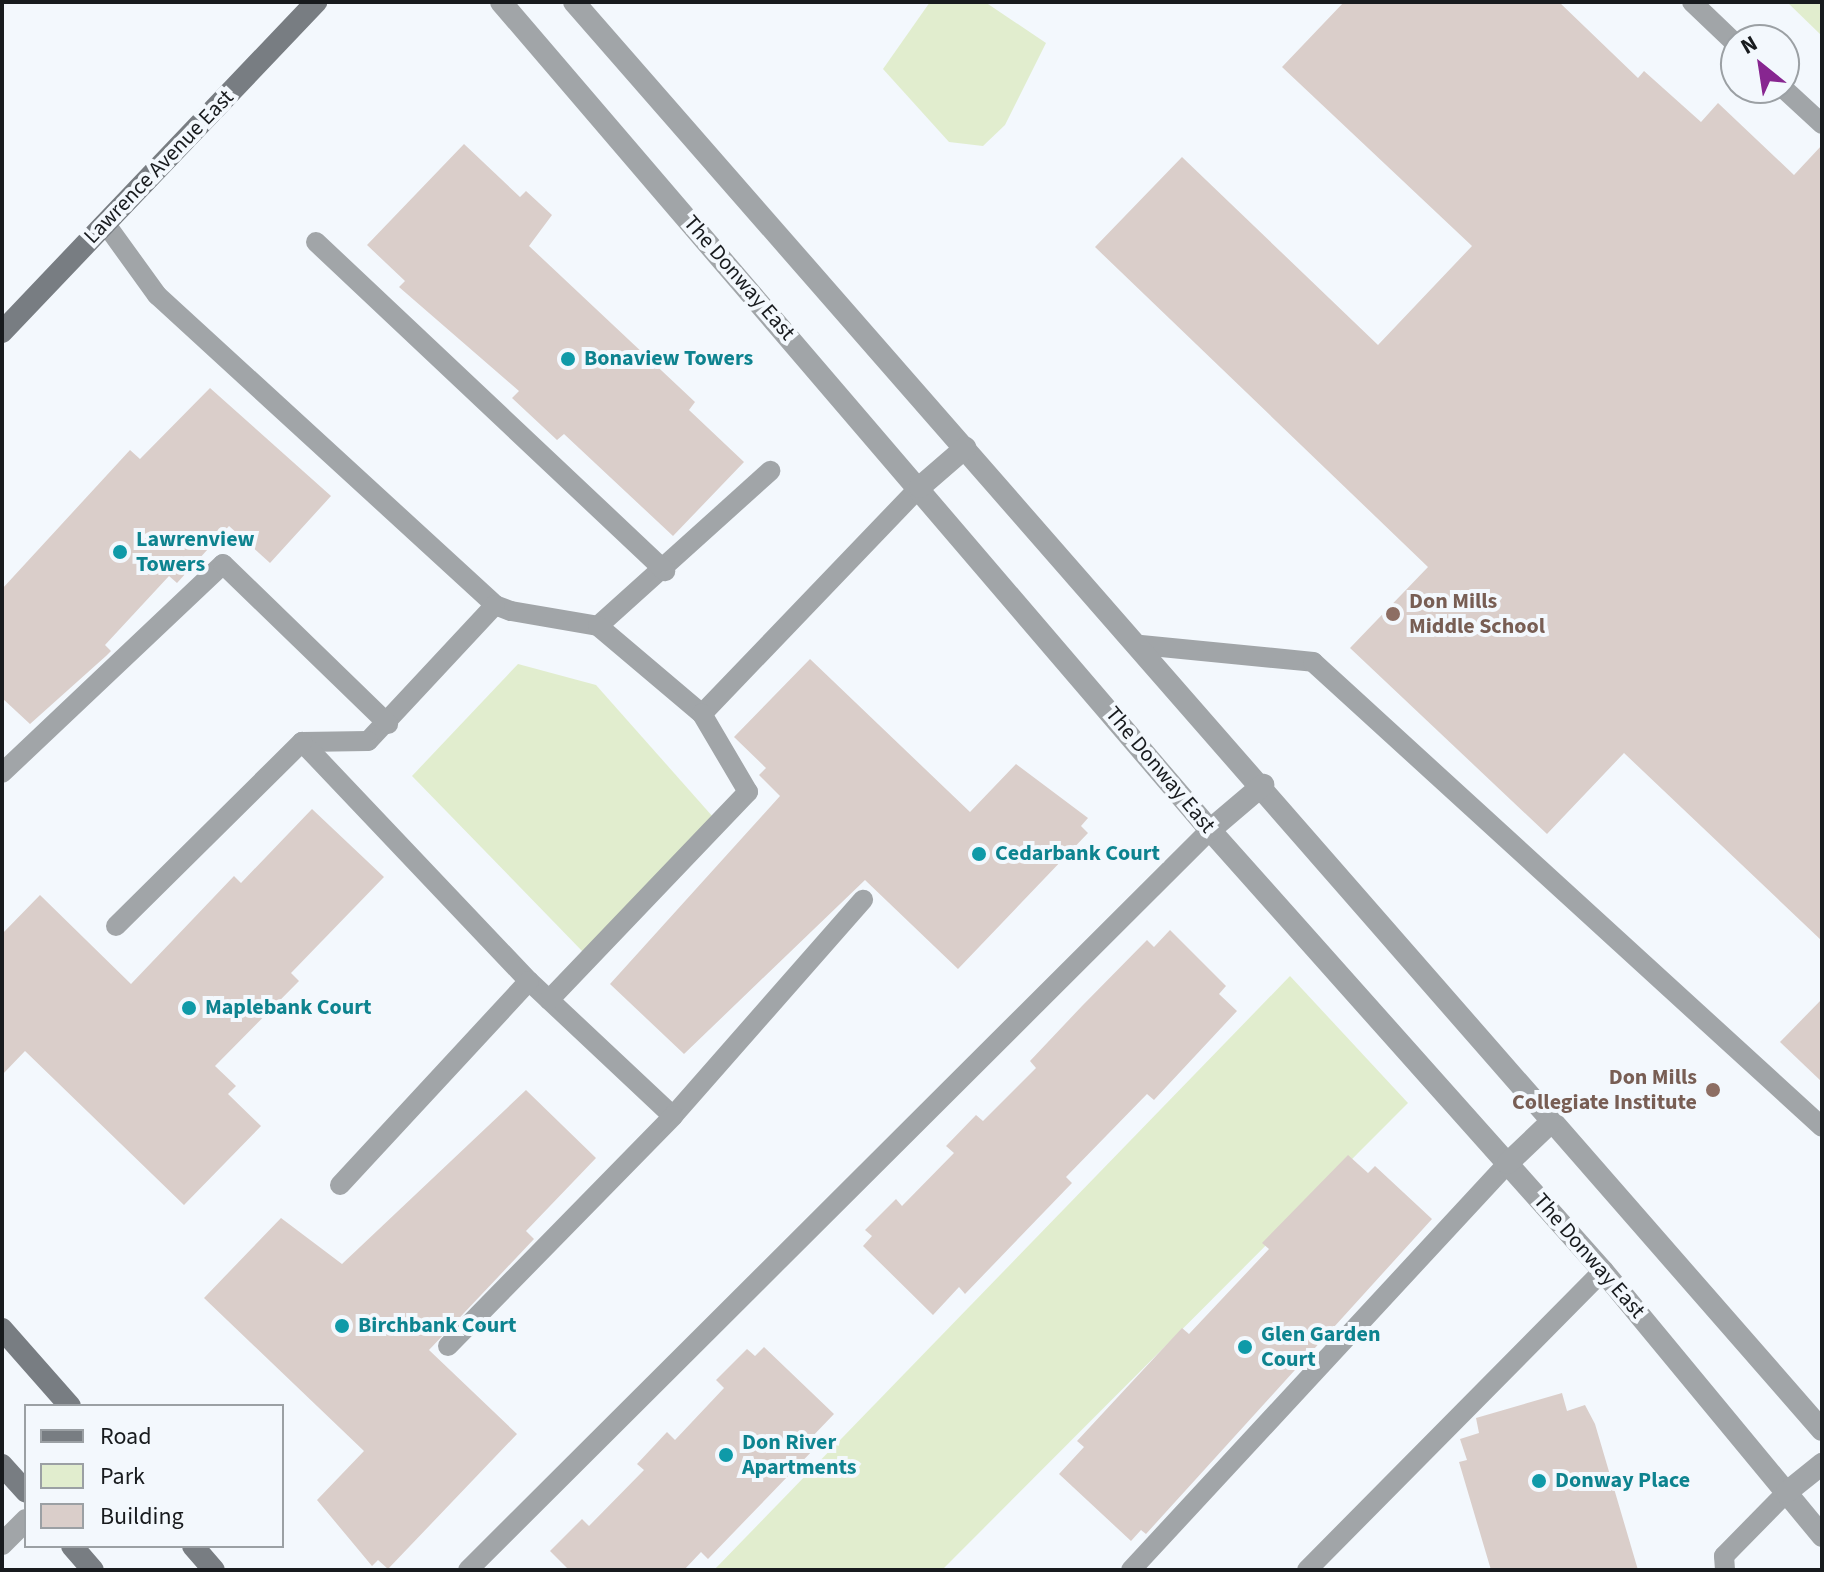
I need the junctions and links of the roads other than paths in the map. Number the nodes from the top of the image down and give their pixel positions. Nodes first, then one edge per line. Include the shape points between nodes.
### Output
1 (316, 2) edge
2 (501, 2) edge
3 (574, 2) edge
4 (1692, 2) edge
5 (1720, 29) edge
6 (1800, 104) edge
7 (1822, 124) edge
8 (105, 223) junction
9 (316, 242) dead end
10 (2, 332) edge
11 (965, 448) junction
12 (770, 471) dead end
13 (920, 487) junction
14 (665, 571) junction
15 (495, 605) junction
16 (598, 626) junction
17 (1141, 645) junction
18 (702, 714) junction
19 (388, 724) junction
20 (302, 742) junction
21 (2, 773) edge
22 (1263, 785) junction
23 (1210, 830) junction
24 (863, 900) dead end
25 (116, 926) dead end
26 (529, 981) junction
27 (549, 1000) junction
28 (673, 1116) junction
29 (1550, 1123) junction
30 (1822, 1127) edge
31 (1508, 1163) junction
32 (340, 1185) dead end
33 (1603, 1271) junction
34 (2, 1329) edge
35 (448, 1346) dead end
36 (68, 1404) edge
37 (1822, 1430) edge
38 (1822, 1464) edge
39 (2, 1465) edge
40 (24, 1490) edge
41 (1787, 1492) junction
42 (24, 1522) edge
43 (1822, 1536) edge
44 (2, 1544) edge
45 (74, 1548) edge
46 (195, 1548) edge
47 (93, 1570) edge
48 (214, 1570) edge
49 (468, 1570) edge
50 (1131, 1570) edge
51 (1307, 1570) edge
52 (1725, 1570) edge

1 - 8 main road, Lawrence Avenue East
2 - 13 street, The Donway East
3 - 11 street
4 - 5 lane
6 - 7 lane
8 - 10 main road, Lawrence Avenue East
8 - 15 lane via 157,295
9 - 14 lane
11 - 13 street
11 - 17 street
12 - 14 lane
13 - 18 lane
13 - 23 street, The Donway East
14 - 16 lane
15 - 16 lane
15 - 19 lane
16 - 18 lane
17 - 22 street
17 - 30 lane via 1313,662
18 - 27 lane via 748,792
19 - 20 lane via 368,741
19 - 21 lane via 223,564
20 - 25 lane
20 - 26 lane
22 - 23 street
22 - 29 street
23 - 31 street, The Donway East
23 - 49 lane
24 - 28 lane
26 - 27 lane
26 - 32 lane
27 - 28 lane
28 - 35 lane
29 - 31 street
29 - 37 street
31 - 33 street, The Donway East
31 - 50 lane
33 - 41 street, The Donway East
33 - 51 lane
34 - 36 main road
38 - 41 street
39 - 40 main road
41 - 43 street, The Donway East
41 - 52 lane via 1724,1556
42 - 44 street
45 - 47 main road
46 - 48 main road

